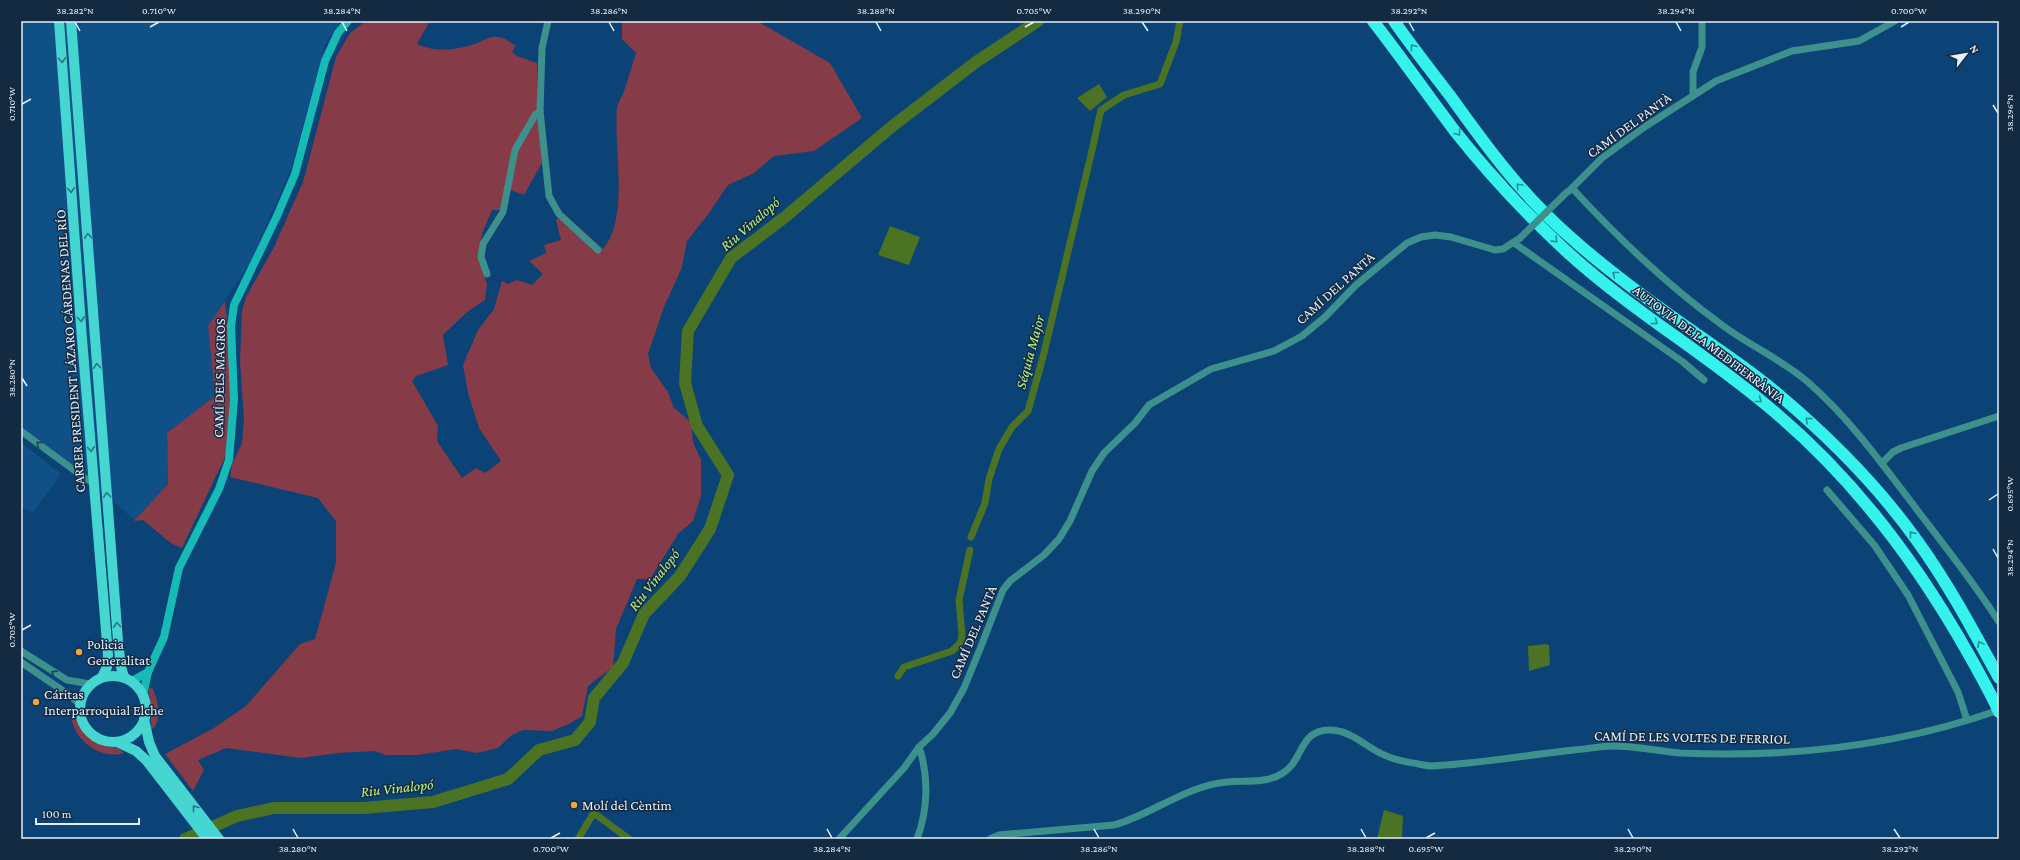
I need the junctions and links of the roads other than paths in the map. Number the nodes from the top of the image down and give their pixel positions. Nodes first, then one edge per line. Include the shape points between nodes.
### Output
1 (59, 21) edge
2 (71, 21) edge
3 (348, 21) edge
4 (548, 21) edge
5 (1373, 21) edge
6 (1394, 21) edge
7 (1702, 21) edge
8 (1895, 21) edge
9 (1693, 95) junction
10 (540, 111) junction
11 (1569, 190) junction
12 (1517, 241) junction
13 (598, 250) dead end
14 (487, 274) dead end
15 (1704, 380) dead end
16 (1999, 416) edge
17 (21, 431) edge
18 (1882, 463) junction
19 (94, 483) junction
20 (1827, 490) dead end
21 (1999, 622) edge
22 (21, 651) edge
23 (21, 662) edge
24 (148, 672) junction
25 (102, 677) junction
26 (1999, 678) edge
27 (128, 679) junction
28 (90, 684) junction
29 (143, 695) junction
30 (80, 705) junction
31 (1997, 708) edge
32 (144, 719) junction
33 (1967, 720) junction
34 (117, 742) junction
35 (919, 747) junction
36 (207, 839) edge
37 (219, 839) edge
38 (839, 839) edge
39 (917, 839) edge
40 (990, 839) edge

1 -> 19 main road, CARRER PRESIDENT LÁZARO CÁRDENAS DEL RÍO
27 -> 2 main road, CARRER PRESIDENT LÁZARO CÁRDENAS DEL RÍO via 121,668 118,641
3 - 24 street, CAMÍ DELS MAGROS via 338,33 325,61 295,174 234,305 231,326 234,407 229,460 219,489 179,568 164,637
4 - 10 street via 542,48
5 -> 31 highway, AUTOVIA DE LA MEDITERRÀNIA via 1492,175 1565,250 1596,278 1763,402 1839,473 1882,522 1927,584
26 -> 6 highway, AUTOVIA DE LA MEDITERRÀNIA via 1930,559 1895,512 1866,479 1778,394 1736,361 1634,290 1567,234 1513,179
7 - 9 street via 1702,47 1693,72
8 - 9 street, CAMÍ DEL PANTÀ via 1859,41 1792,51 1735,72
9 - 11 street, CAMÍ DEL PANTÀ via 1602,158
10 - 13 street via 549,196 559,214
10 - 14 street via 535,115 515,150 503,212 483,244 481,257
11 - 12 street, CAMÍ DEL PANTÀ, bridge
11 - 18 street via 1646,264 1691,302 1809,383
12 - 15 street
12 - 35 street, CAMÍ DEL PANTÀ via 1503,250 1495,250 1451,237 1420,237 1407,243 1356,285 1302,336 1274,351 1211,369 1149,405 1104,454 1092,471 1070,521 1058,539 1044,555 1010,580 1003,590 964,688 950,713
16 - 18 street via 1901,448
19 -> 17 street
18 - 21 street via 1979,591
19 - 25 main road, CARRER PRESIDENT LÁZARO CÁRDENAS DEL RÍO via 108,655 107,667
20 - 33 street via 1875,546 1908,595 1958,692
28 -> 22 street via 67,680
23 - 30 street
24 - 27 street
24 - 29 street, CAMÍ DELS MAGROS
25 - 27 main road via 113,675
25 - 28 main road
27 - 29 main road
28 - 30 main road via 82,696
29 - 32 main road via 146,707
30 - 34 main road via 81,718 89,731 102,740
31 - 33 street, CAMÍ DE LES VOLTES DE FERRIOL
32 - 34 main road via 132,736
37 -> 32 main road via 155,756
33 - 40 street, CAMÍ DE LES VOLTES DE FERRIOL via 1930,731 1824,749 1760,753 1679,753 1612,746 1430,766 1380,754 1343,731 1322,730 1314,733 1305,742 1292,767 1268,780 1226,782 1196,789 1167,801 1131,821 1114,825 1006,835
34 - 36 main road via 146,760
35 - 38 street, CAMÍ DEL PANTÀ via 904,768
35 - 39 street via 923,759 926,806

